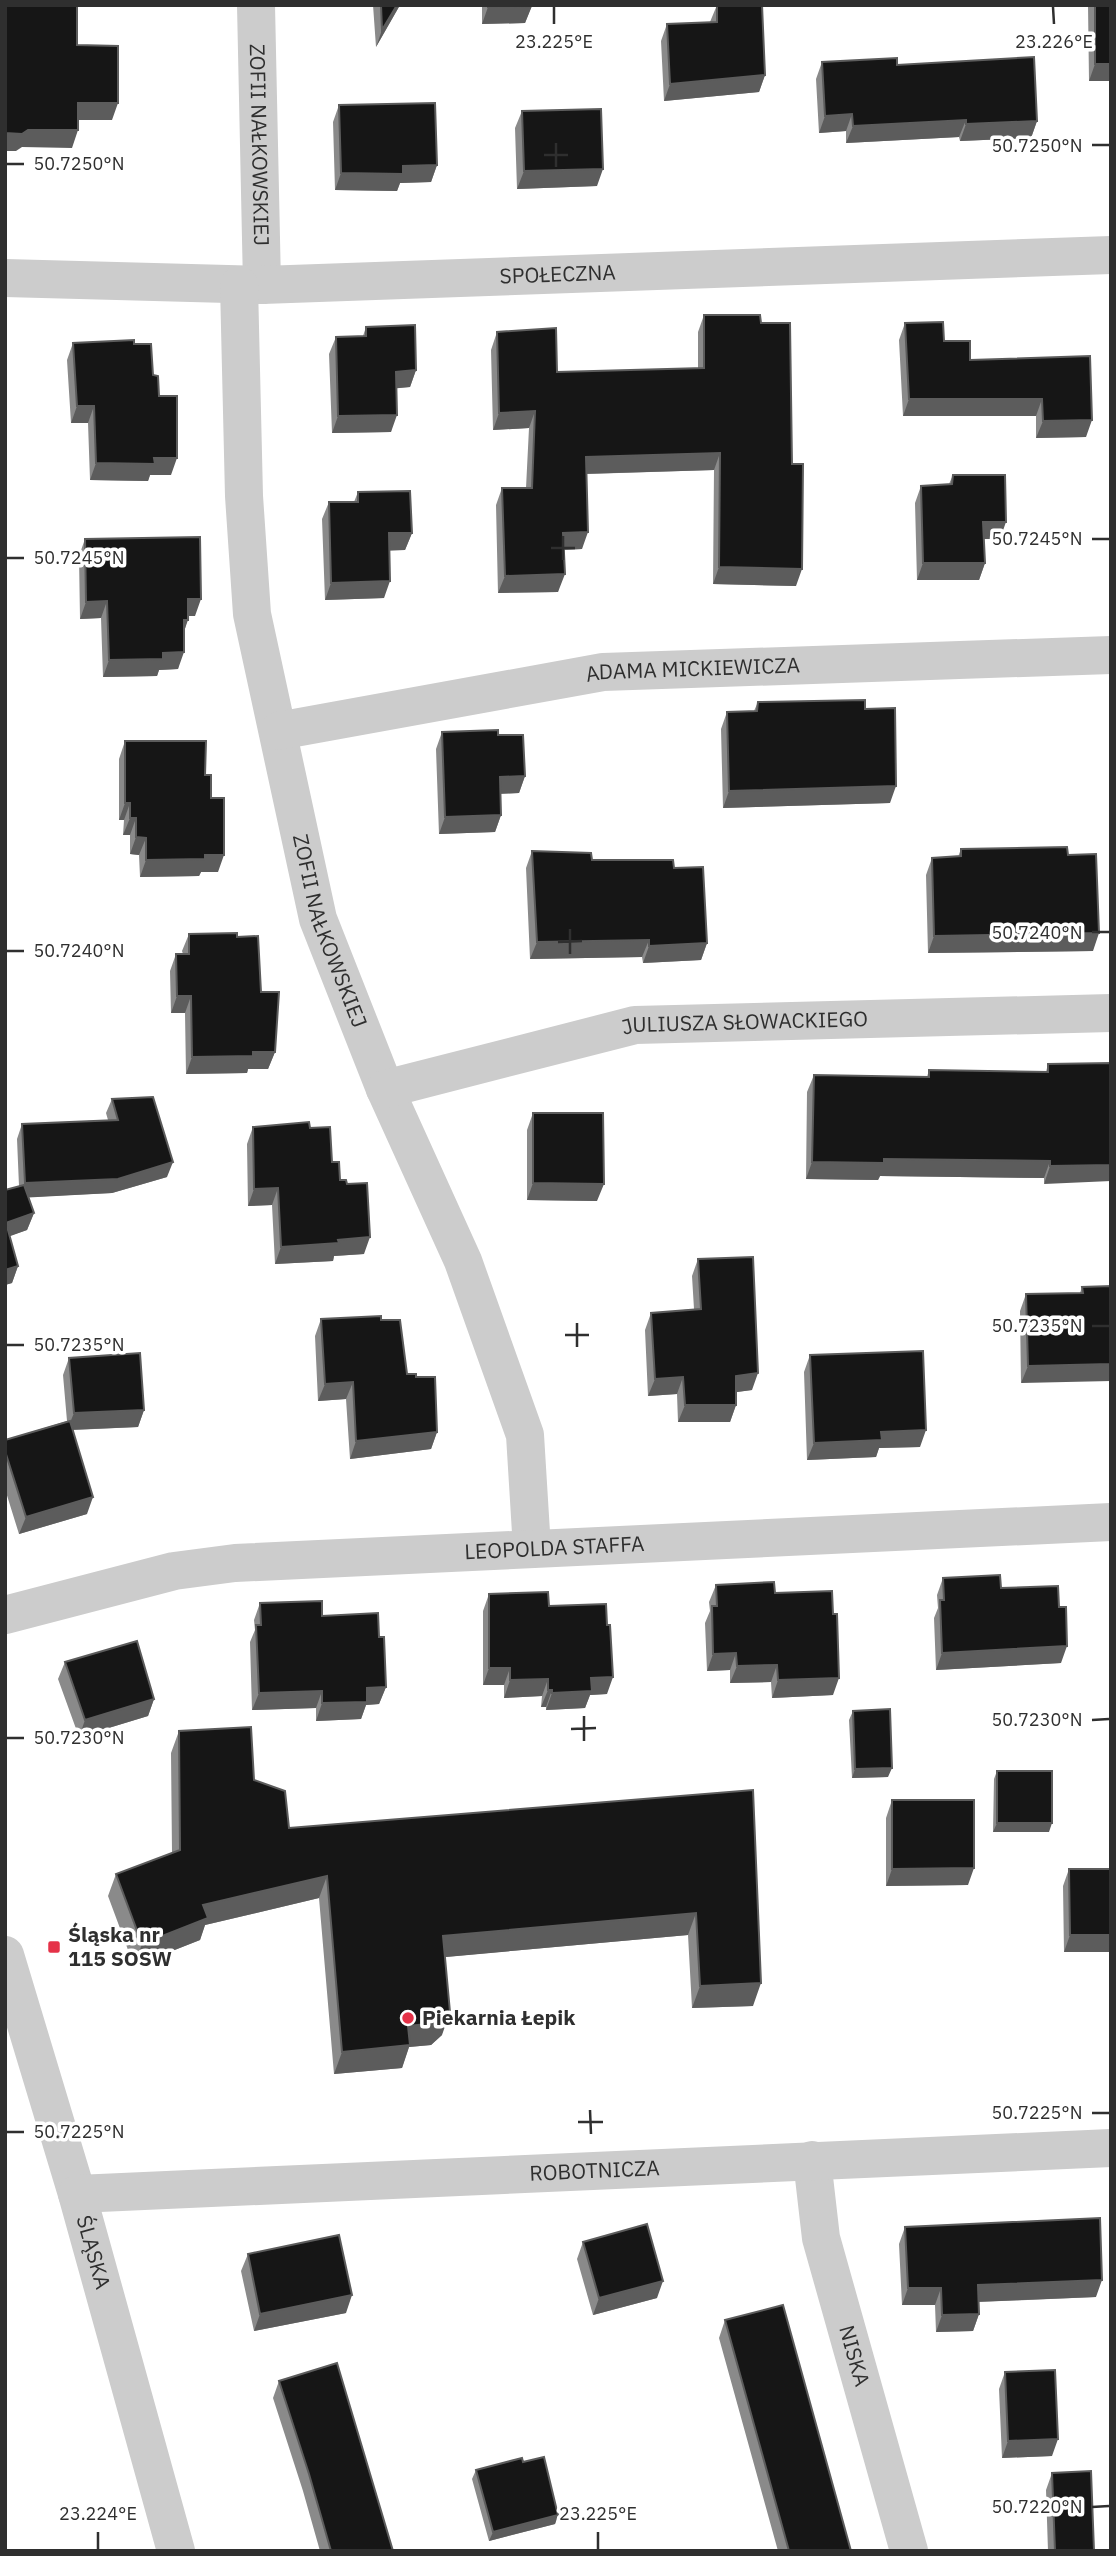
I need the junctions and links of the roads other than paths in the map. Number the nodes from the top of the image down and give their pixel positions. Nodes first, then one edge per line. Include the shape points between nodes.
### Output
1 (256, 5) edge
2 (1111, 256) edge
3 (5, 278) edge
4 (251, 285) junction
5 (1111, 655) edge
6 (278, 731) junction
7 (1111, 1013) edge
8 (385, 1089) junction
9 (1111, 1522) edge
10 (532, 1549) junction
11 (5, 1615) edge
12 (5, 1955) edge
13 (1111, 2148) edge
14 (812, 2160) junction
15 (77, 2194) junction
16 (176, 2551) edge
17 (909, 2551) edge

1 - 4 street, ZOFII NAŁKOWSKIEJ
2 - 4 street, SPOŁECZNA
3 - 4 street, SPOŁECZNA
4 - 6 street, ZOFII NAŁKOWSKIEJ via 244,496 251,614
5 - 6 street, ADAMA MICKIEWICZA via 603,672
6 - 8 street, ZOFII NAŁKOWSKIEJ via 318,919
7 - 8 street, JULIUSZA SŁOWACKIEGO via 635,1025
8 - 10 street, ZOFII NAŁKOWSKIEJ via 463,1261 525,1435
9 - 10 street, LEOPOLDA STAFFA
10 - 11 street, LEOPOLDA STAFFA via 205,1566
12 - 15 street, ŚLĄSKA
13 - 14 street, ROBOTNICZA
14 - 15 street, ROBOTNICZA
14 - 17 street, NISKA via 821,2238
15 - 16 street, ŚLĄSKA

